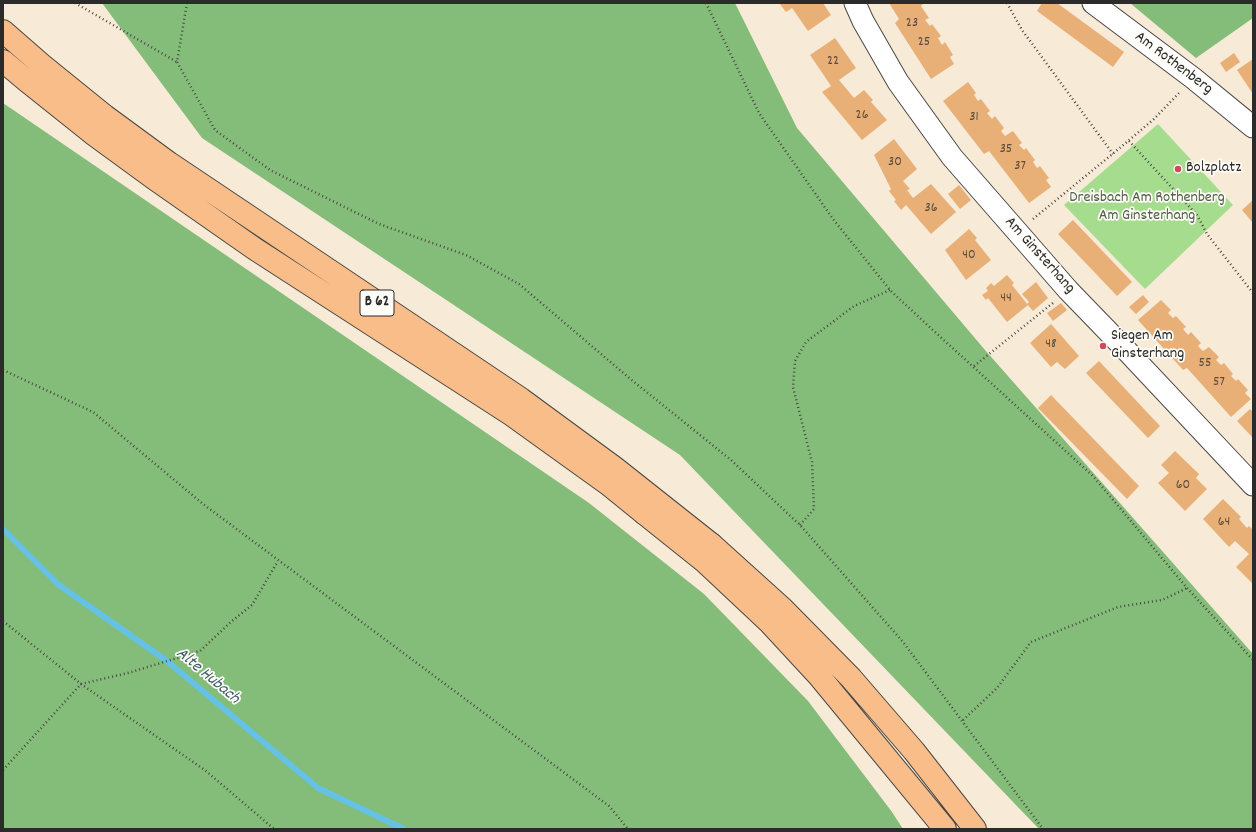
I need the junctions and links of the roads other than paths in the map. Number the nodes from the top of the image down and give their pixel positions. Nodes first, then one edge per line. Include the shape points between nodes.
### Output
1 (855, 3) edge
2 (1092, 3) edge
3 (3, 31) edge
4 (3, 60) edge
5 (1253, 127) edge
6 (1253, 486) edge
7 (878, 746) junction
8 (934, 829) edge
9 (945, 829) edge
10 (975, 829) edge

1 - 6 street, Am Ginsterhang via 898,82 952,156 1068,290
2 - 5 street, Am Rothenberg via 1193,78
3 - 10 highway, B 62 via 105,116 169,163 521,398 711,544 782,609 851,678 914,751
4 - 7 highway, B 62 via 92,133 230,232 512,415 608,484 705,562 770,623
7 - 8 highway
7 - 9 highway

